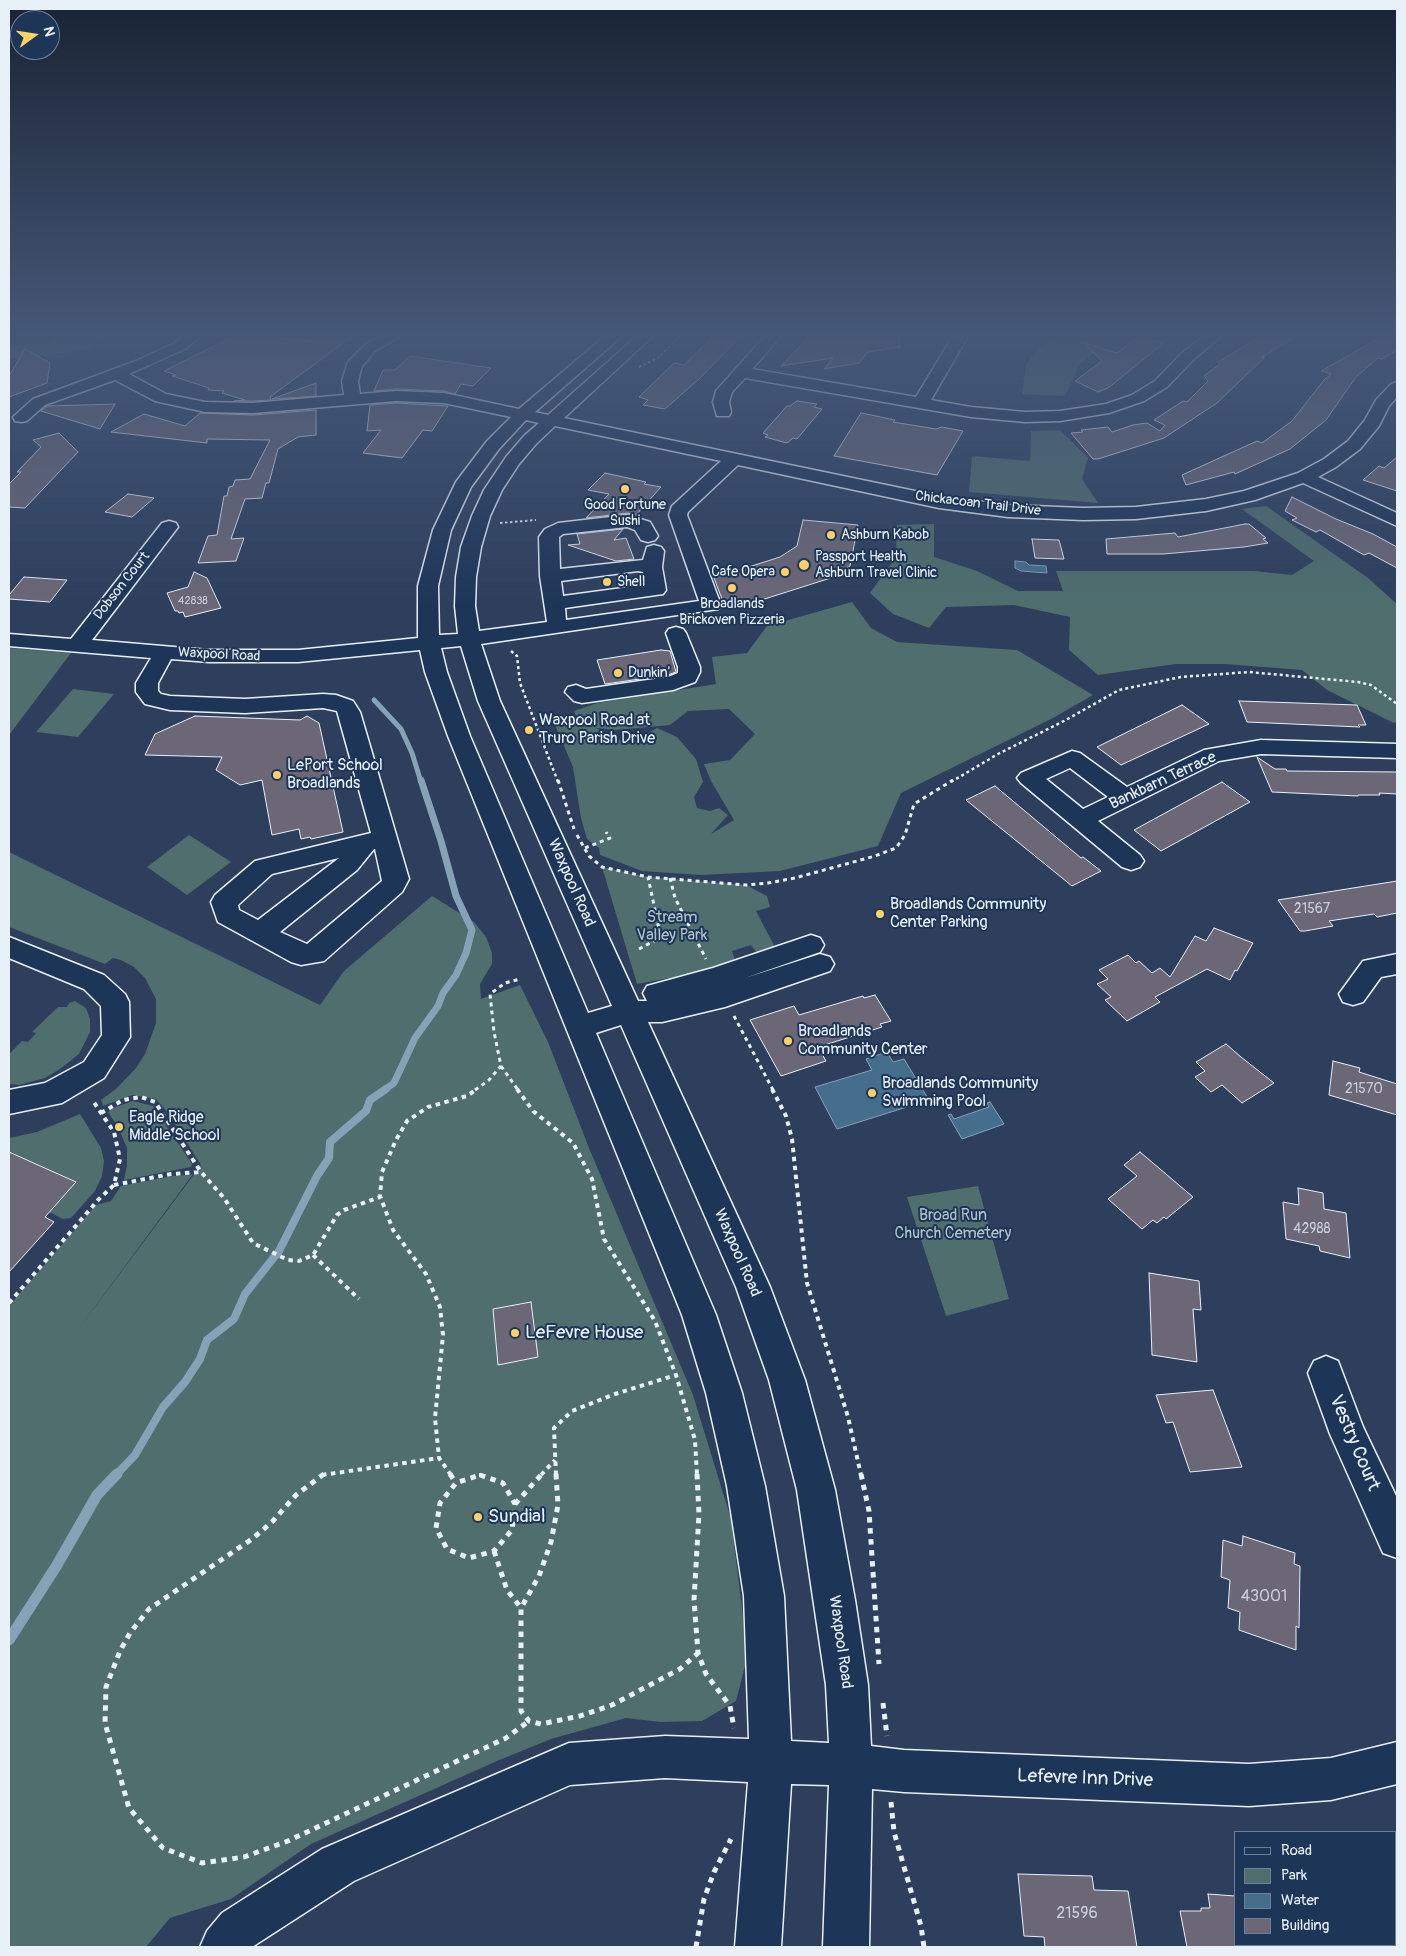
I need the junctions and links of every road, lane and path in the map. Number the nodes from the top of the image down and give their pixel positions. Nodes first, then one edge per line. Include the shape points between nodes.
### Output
1 (511, 427) edge
2 (544, 427) edge
3 (587, 427) edge
4 (1369, 427) edge
5 (735, 458) junction
6 (1304, 477) junction
7 (541, 516) dead end
8 (1397, 520) edge
9 (500, 523) dead end
10 (169, 527) dead end
11 (651, 551) junction
12 (550, 576) junction
13 (656, 590) junction
14 (554, 603) junction
15 (663, 612) junction
16 (556, 627) junction
17 (676, 634) dead end
18 (469, 639) junction
19 (9, 640) edge
20 (429, 643) junction
21 (77, 645) junction
22 (165, 652) junction
23 (576, 692) dead end
24 (1397, 751) edge
25 (1125, 798) junction
26 (1081, 820) junction
27 (606, 832) dead end
28 (375, 840) junction
29 (584, 848) dead end
30 (1131, 862) dead end
31 (648, 877) dead end
32 (260, 933) junction
33 (9, 947) edge
34 (639, 949) dead end
35 (815, 954) dead end
36 (1397, 964) edge
37 (520, 979) dead end
38 (1353, 994) dead end
39 (629, 1012) junction
40 (580, 1027) junction
41 (501, 1066) junction
42 (93, 1101) dead end
43 (9, 1102) edge
44 (101, 1113) junction
45 (201, 1172) junction
46 (114, 1185) junction
47 (380, 1196) junction
48 (313, 1254) junction
49 (359, 1299) dead end
50 (9, 1303) edge
51 (1326, 1373) dead end
52 (676, 1376) junction
53 (438, 1458) junction
54 (556, 1459) junction
55 (456, 1483) junction
56 (515, 1504) junction
57 (1397, 1539) edge
58 (494, 1551) junction
59 (521, 1608) junction
60 (698, 1653) junction
61 (529, 1721) junction
62 (754, 1760) junction
63 (1397, 1763) edge
64 (851, 1765) junction
65 (734, 1834) dead end
66 (223, 1947) edge
67 (696, 1947) edge
68 (758, 1947) edge
69 (846, 1947) edge

1 - 20 street via 462,486 442,530 428,586
2 - 18 street via 512,461 481,516 466,576
3 - 5 street, Chickacoan Trail Drive
4 - 6 street, Chickacoan Trail Drive via 1354,445
5 - 6 street, Chickacoan Trail Drive via 939,502 1056,514 1136,513 1192,507 1248,496
5 - 15 street via 679,510 678,515 711,605
6 - 8 street
7 - 9 path via 535,521
10 - 21 street, Dobson Court
11 - 12 street via 638,565
11 - 12 street via 643,526 628,521 558,529 549,537
11 - 13 street
12 - 14 street
13 - 14 street
13 - 15 street
14 - 16 street
15 - 16 street
16 - 18 street
17 - 23 street via 689,667 687,677 673,683 582,696
18 - 20 street, Waxpool Road
18 - 39 street, Waxpool Road via 489,701
19 - 21 street, Waxpool Road
20 - 22 street, Waxpool Road via 255,658
20 - 40 street via 459,736
21 - 22 street, Waxpool Road
22 - 28 street via 146,683 147,692 153,699 170,703 245,706 323,701 345,706 349,712
24 - 25 street, Bankbarn Terrace via 1261,747 1236,750 1212,755
25 - 26 street, Bankbarn Terrace
25 - 26 street via 1072,758 1029,778
26 - 30 street
27 - 29 path via 610,838
28 - 32 street
28 - 32 street via 396,879 393,886 314,954 301,955
28 - 32 street via 264,868 224,902 227,915
31 - 34 path via 659,928 654,941
33 - 43 street via 94,982 115,1002 116,1037 94,1070 51,1094
35 - 39 street via 756,975 725,996 662,1011
36 - 38 street via 1373,968
37 - 41 path via 505,983 490,994
39 - 40 street
39 - 64 street, Waxpool Road via 753,1287 787,1380 816,1490 835,1600 846,1685
40 - 62 street via 699,1315 724,1393 746,1486 764,1596
41 - 47 path via 489,1080 467,1096 428,1107 407,1121 382,1172
41 - 52 path via 533,1111 573,1143 592,1179 604,1239 655,1321
42 - 44 path
44 - 45 path via 124,1100 141,1097 155,1102
44 - 46 path via 114,1132 120,1159
45 - 46 path
45 - 48 path via 224,1198 253,1243 288,1260 299,1261
46 - 50 path
47 - 48 path via 337,1215
47 - 53 path via 393,1230 426,1274 440,1307 443,1335 435,1418
48 - 49 path
51 - 57 street, Vestry Court via 1348,1434
52 - 54 path via 572,1411 554,1428
52 - 60 path via 695,1440 699,1514 694,1600
53 - 55 path
53 - 61 path via 324,1474 296,1495 252,1539 149,1609 120,1651 106,1687 105,1723 129,1808 164,1848 202,1863 244,1857 288,1841 506,1738
54 - 56 path
54 - 59 path via 558,1506 551,1542 539,1576
55 - 56 path via 480,1475 503,1483
55 - 58 path via 440,1503 436,1528 447,1549 469,1558
56 - 58 path via 512,1530
58 - 59 path via 507,1590
59 - 61 path via 521,1711
60 - 61 path via 680,1669 612,1705 541,1724
60 - 62 path via 706,1674 730,1706
62 - 64 street, Lefevre Inn Drive
62 - 66 street, Lefevre Inn Drive via 664,1757 569,1764 338,1865 238,1929
62 - 68 street
63 - 64 street, Lefevre Inn Drive via 1332,1779 1249,1785 904,1771
64 - 69 street, Waxpool Road
65 - 67 path via 717,1864 704,1899

